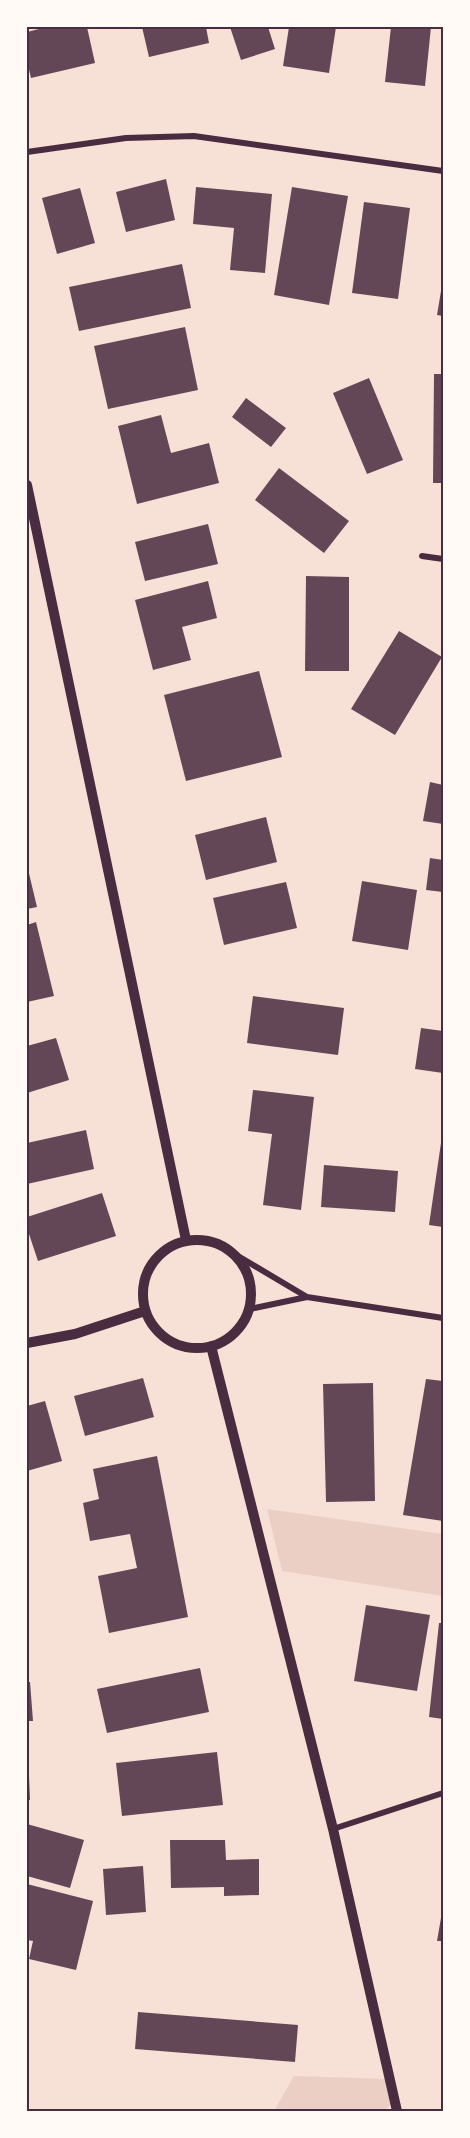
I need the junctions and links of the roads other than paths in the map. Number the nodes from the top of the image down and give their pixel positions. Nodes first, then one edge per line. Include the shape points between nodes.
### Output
1 (27, 152) edge
2 (443, 171) edge
3 (27, 485) edge
4 (422, 556) dead end
5 (443, 560) edge
6 (186, 1240) junction
7 (238, 1256) junction
8 (307, 1297) junction
9 (250, 1309) junction
10 (145, 1311) junction
11 (443, 1317) edge
12 (27, 1343) edge
13 (212, 1346) junction
14 (443, 1793) edge
15 (333, 1829) junction
16 (397, 2111) edge

1 - 2 street via 126,138 194,136
3 - 6 street
4 - 5 street
6 - 7 street via 205,1239
6 - 10 street via 169,1246 155,1259 142,1293
7 - 8 street
7 - 9 street via 248,1272 252,1290
8 - 9 street
8 - 11 street
9 - 13 street via 242,1326 228,1339
10 - 12 street via 75,1334
10 - 13 street via 152,1326 179,1345
13 - 15 street
14 - 15 street
15 - 16 street

